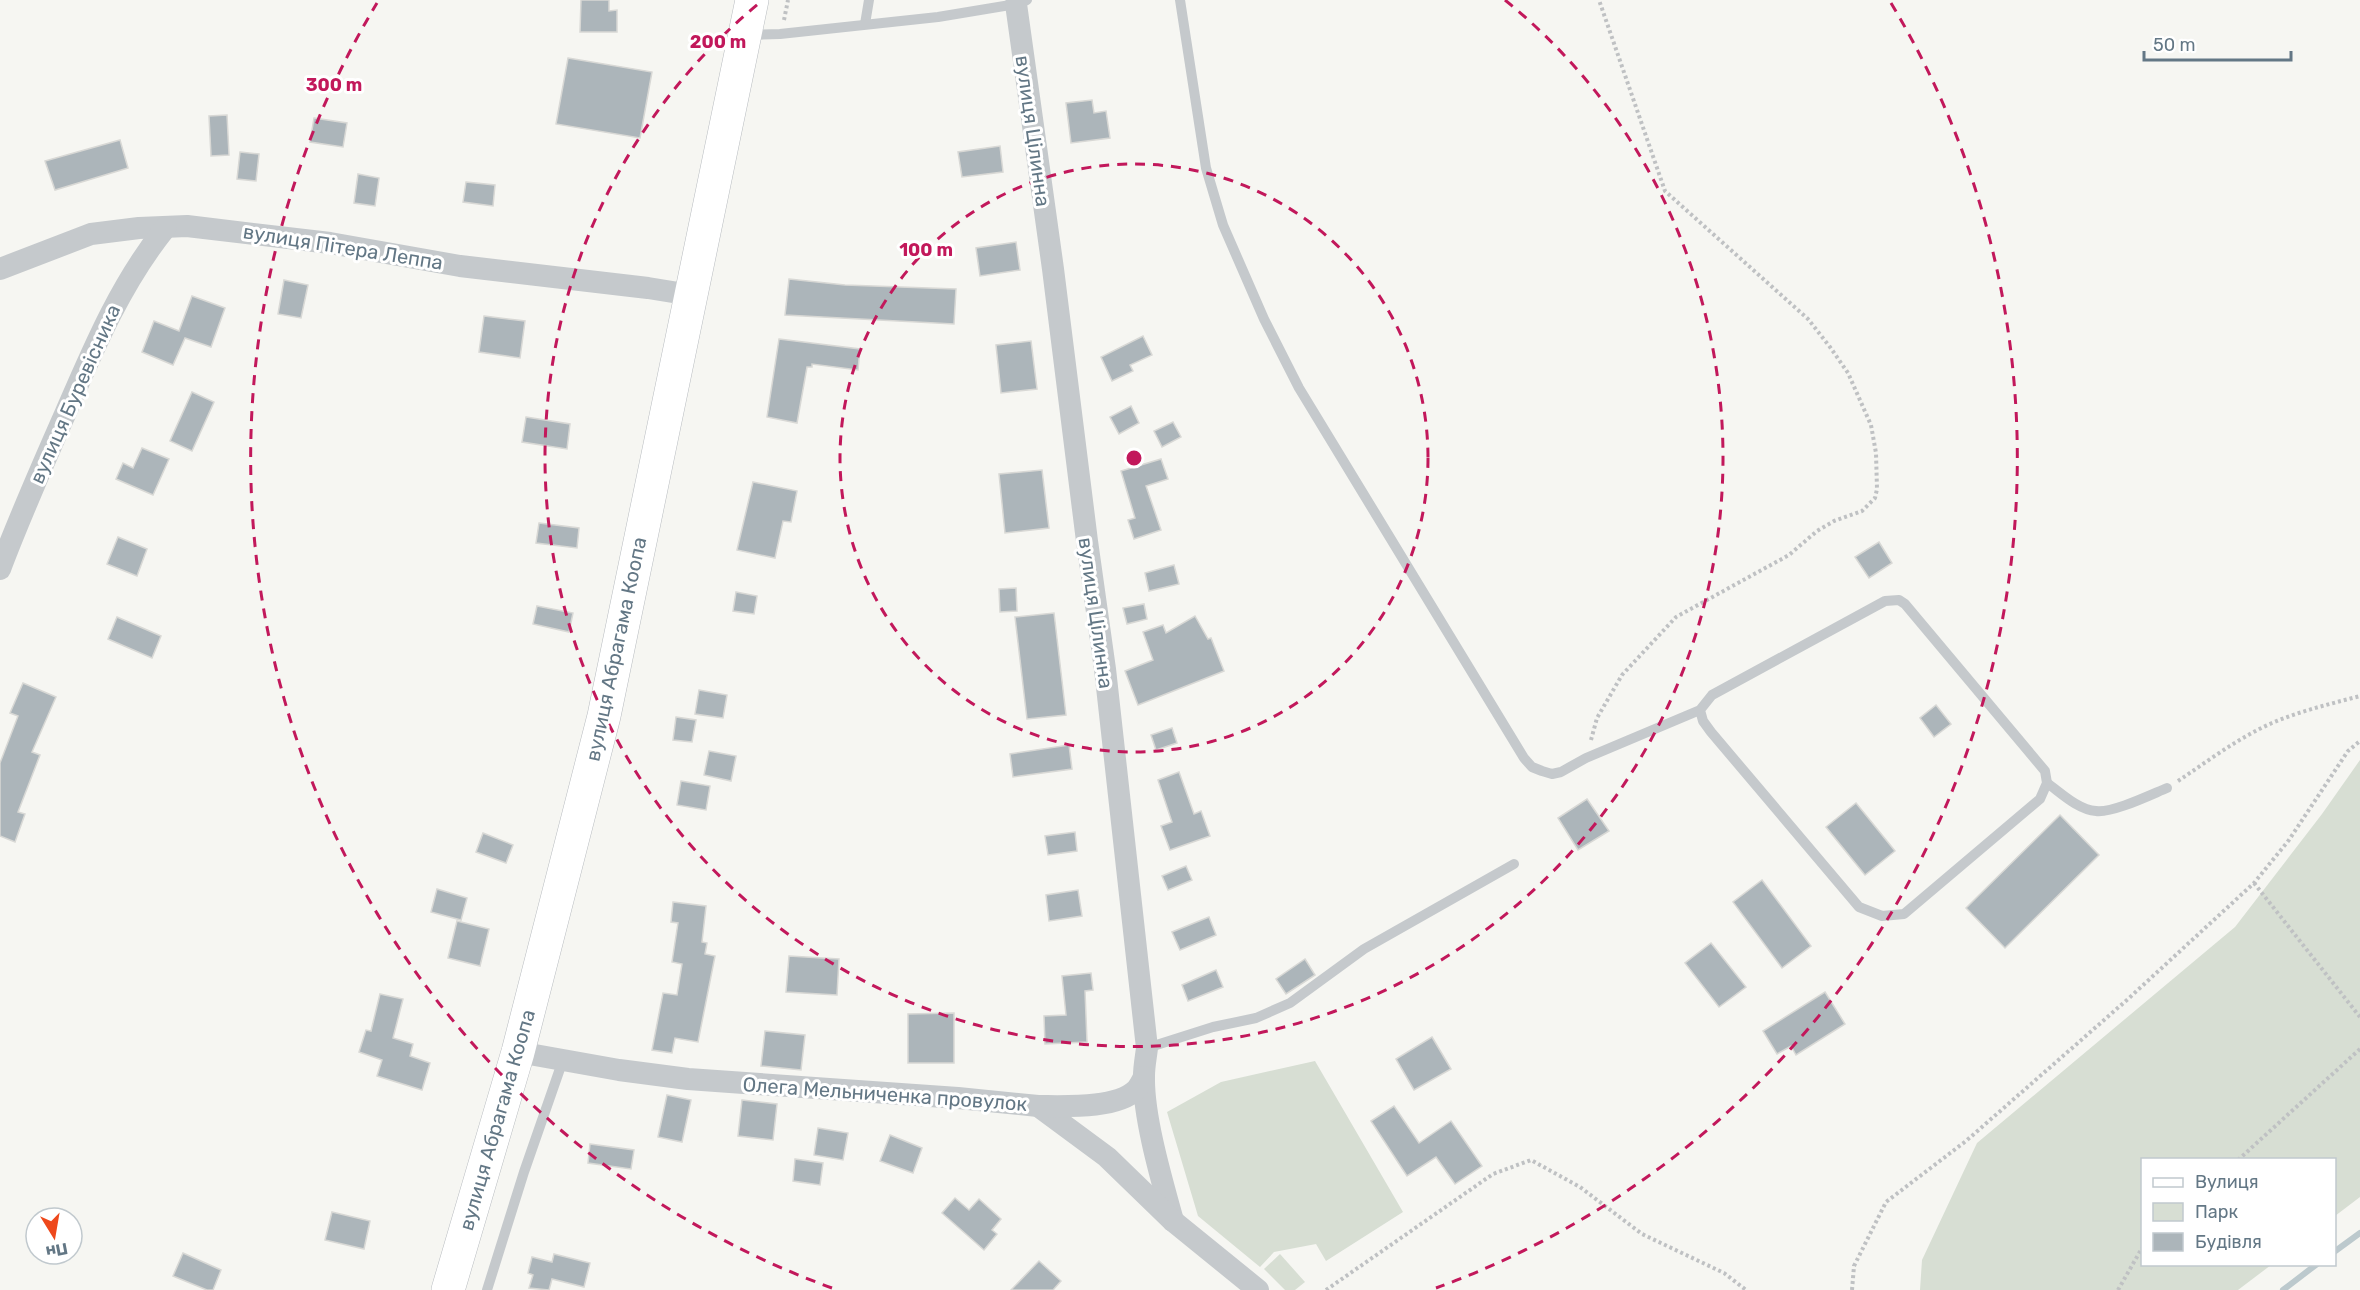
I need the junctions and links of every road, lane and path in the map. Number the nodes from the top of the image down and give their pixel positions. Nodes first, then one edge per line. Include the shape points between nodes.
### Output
1 (752, 0) edge
2 (869, 0) edge
3 (1180, 0) edge
4 (1599, 0) edge
5 (1022, 2) edge
6 (865, 24) junction
7 (744, 35) junction
8 (166, 227) junction
9 (0, 269) edge
10 (691, 295) junction
11 (0, 569) edge
12 (2360, 696) edge
13 (1700, 710) junction
14 (2360, 741) edge
15 (1586, 758) junction
16 (2047, 783) junction
17 (2167, 788) joint
18 (1515, 864) dead end
19 (2254, 883) junction
20 (2360, 1017) edge
21 (1147, 1048) junction
22 (2360, 1049) edge
23 (518, 1052) junction
24 (563, 1060) junction
25 (1144, 1077) junction
26 (1038, 1106) junction
27 (2240, 1158) edge
28 (1173, 1221) junction
29 (2141, 1250) edge
30 (448, 1290) edge
31 (487, 1290) edge
32 (1258, 1290) edge
33 (1326, 1290) edge
34 (1746, 1290) edge
35 (1852, 1290) edge
36 (2118, 1290) edge

1 - 7 main road, вулиця Абрагама Коопа
2 - 6 lane
3 - 15 lane via 1206,168 1223,225 1299,388 1524,758 1532,767 1552,774
4 - 15 path via 1665,191 1808,320 1830,347 1848,373 1871,425 1877,489 1875,498 1862,511 1834,521 1789,555 1676,617 1622,675 1596,718
5 - 6 lane via 938,17
5 - 21 street, вулиця Цілинна via 1086,541 1105,669
6 - 7 lane
7 - 10 main road, вулиця Абрагама Коопа
8 - 9 street, вулиця Пітера Леппа via 91,234
8 - 10 street, вулиця Пітера Леппа via 247,232 460,266
8 - 11 street, вулиця Буревісника via 143,256 97,338
10 - 23 main road, вулиця Абрагама Коопа via 604,716
12 - 17 path via 2311,708 2271,724
13 - 15 lane
13 - 16 lane via 1712,695 1885,601 1899,600 2045,771
13 - 16 lane via 1711,732 1859,907 1882,916 1904,914 2040,799
14 - 19 path via 2348,751 2289,840
16 - 17 lane via 2096,812
18 - 21 lane via 1364,949 1290,1003 1256,1018
19 - 20 path
19 - 35 path via 1966,1141 1886,1202 1854,1266
21 - 25 street, вулиця Цілинна
22 - 27 path
23 - 24 street, Олега Мельниченка провулок
23 - 30 main road, вулиця Абрагама Коопа
24 - 26 street, Олега Мельниченка провулок via 688,1079
24 - 31 lane
25 - 26 street via 1136,1090 1107,1102 1091,1106
25 - 28 street, вулиця Цілинна via 1150,1123
26 - 28 street, Олега Мельниченка провулок via 1107,1157
28 - 32 street, Олега Мельниченка провулок
29 - 36 path
33 - 34 path via 1493,1174 1531,1160 1580,1187 1642,1234 1724,1273

